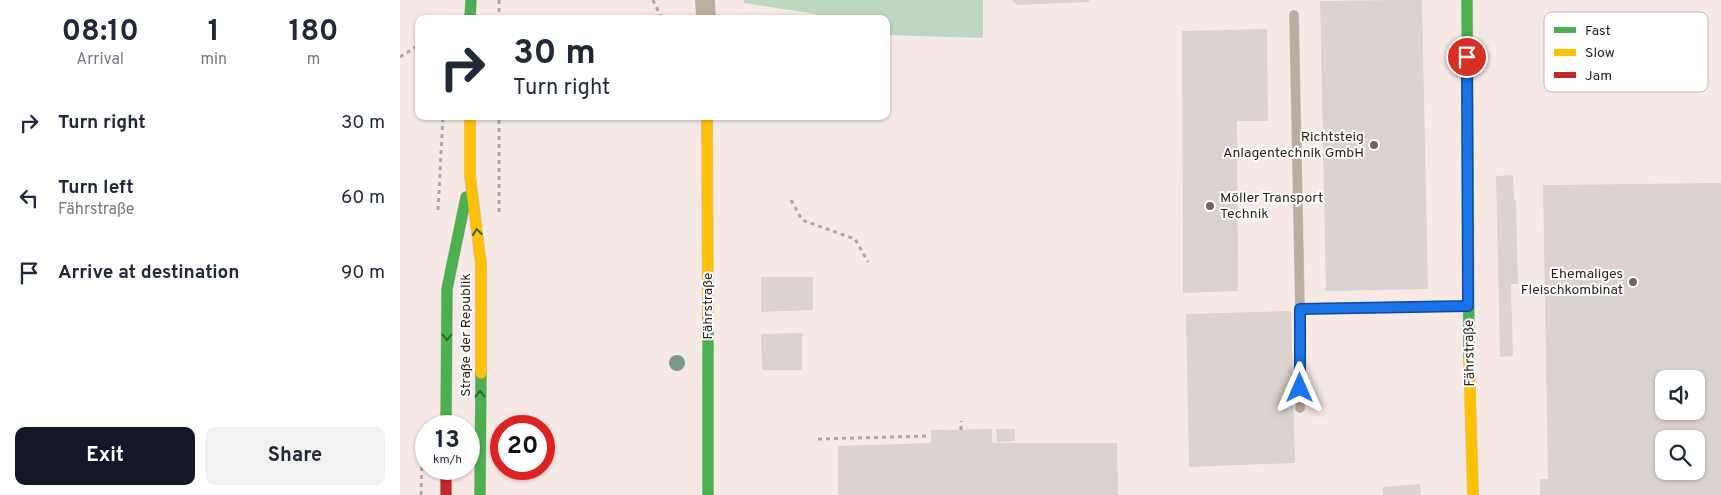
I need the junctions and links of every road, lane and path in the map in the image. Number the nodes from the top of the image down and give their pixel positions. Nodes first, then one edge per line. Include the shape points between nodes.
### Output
1 (471, 0) edge
2 (499, 0) edge
3 (652, 0) edge
4 (705, 0) edge
5 (1467, 0) edge
6 (1294, 14) dead end
7 (470, 15) edge
8 (499, 15) edge
9 (660, 15) edge
10 (706, 15) edge
11 (415, 48) edge
12 (400, 57) edge
13 (470, 120) edge
14 (707, 120) edge
15 (470, 176) junction
16 (791, 200) dead end
17 (868, 262) dead end
18 (1468, 306) junction
19 (1300, 309) junction
20 (1300, 408) dead end
21 (446, 415) edge
22 (961, 421) dead end
23 (961, 430) dead end
24 (930, 436) dead end
25 (818, 439) dead end
26 (446, 480) edge
27 (446, 495) edge
28 (480, 495) edge
29 (708, 495) edge
30 (1473, 495) edge

1 - 7 street
2 - 8 path
3 - 9 path
4 - 10 street
5 - 18 street, Fährstraße
6 - 19 lane
11 - 12 path
13 - 15 street, Straße der Republik
14 - 29 street, Fährstraße
15 -> 21 street, Straße der Republik via 447,288
28 -> 15 street, Straße der Republik via 481,264
16 - 17 path via 802,220 856,239
18 - 19 lane
18 - 30 street, Fährstraße
19 - 20 lane
22 - 23 path
24 - 25 path
26 - 27 street

